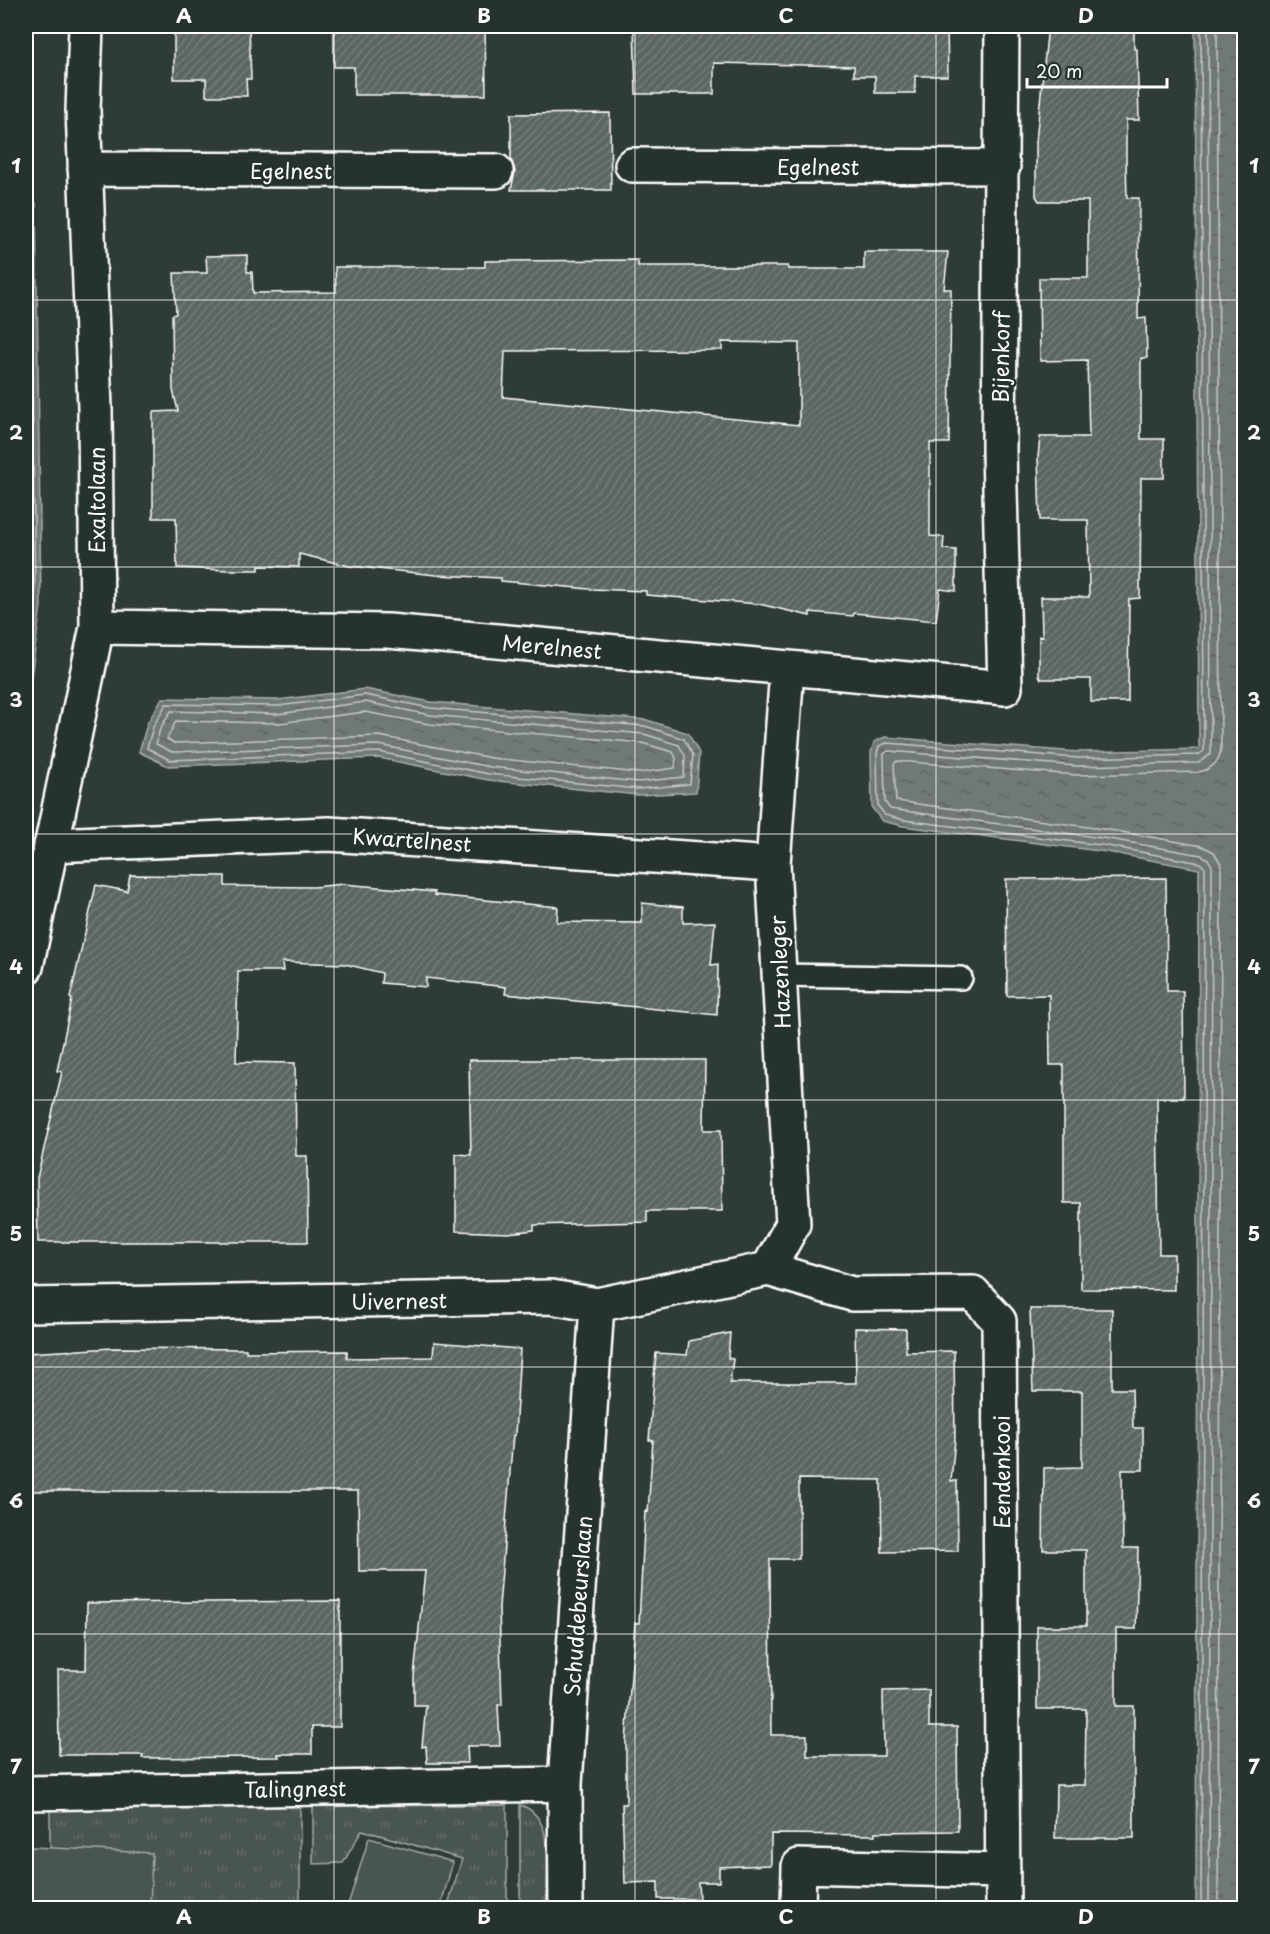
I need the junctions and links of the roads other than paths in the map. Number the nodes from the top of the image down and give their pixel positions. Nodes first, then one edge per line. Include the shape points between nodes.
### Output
1 (86, 26) edge
2 (1002, 26) edge
3 (632, 165) dead end
4 (1003, 166) junction
5 (86, 169) junction
6 (496, 171) dead end
7 (97, 627) junction
8 (787, 669) junction
9 (1005, 688) joint
10 (51, 845) junction
11 (773, 864) junction
12 (26, 967) edge
13 (779, 975) junction
14 (961, 978) dead end
15 (768, 1269) junction
16 (26, 1305) edge
17 (597, 1305) junction
18 (565, 1784) junction
19 (26, 1793) edge
20 (1003, 1871) junction
21 (566, 1908) edge
22 (798, 1908) edge
23 (1003, 1908) edge

1 - 5 street, Exaltolaan
2 - 4 street, Bijenkorf
3 - 4 street, Egelnest
4 - 9 street, Bijenkorf via 999,450
5 - 6 street, Egelnest
5 - 7 street, Exaltolaan via 95,408
7 - 8 street, Merelnest via 388,631
7 - 10 street, Exaltolaan
8 - 9 street, Merelnest
8 - 11 street, Hazenleger
10 - 11 street, Kwartelnest via 329,834
10 - 12 street, Exaltolaan
11 - 13 street, Hazenleger
13 - 14 lane
13 - 15 street, Hazenleger via 793,1224
15 - 17 street, Uivernest
15 - 20 street, Eendenkooi via 852,1294 973,1293 999,1321
16 - 17 street, Uivernest via 551,1297
17 - 18 street, Schuddebeurslaan
18 - 19 street, Talingnest
18 - 21 street, Schuddebeurslaan
20 - 22 street via 799,1866
20 - 23 street, Eendenkooi

